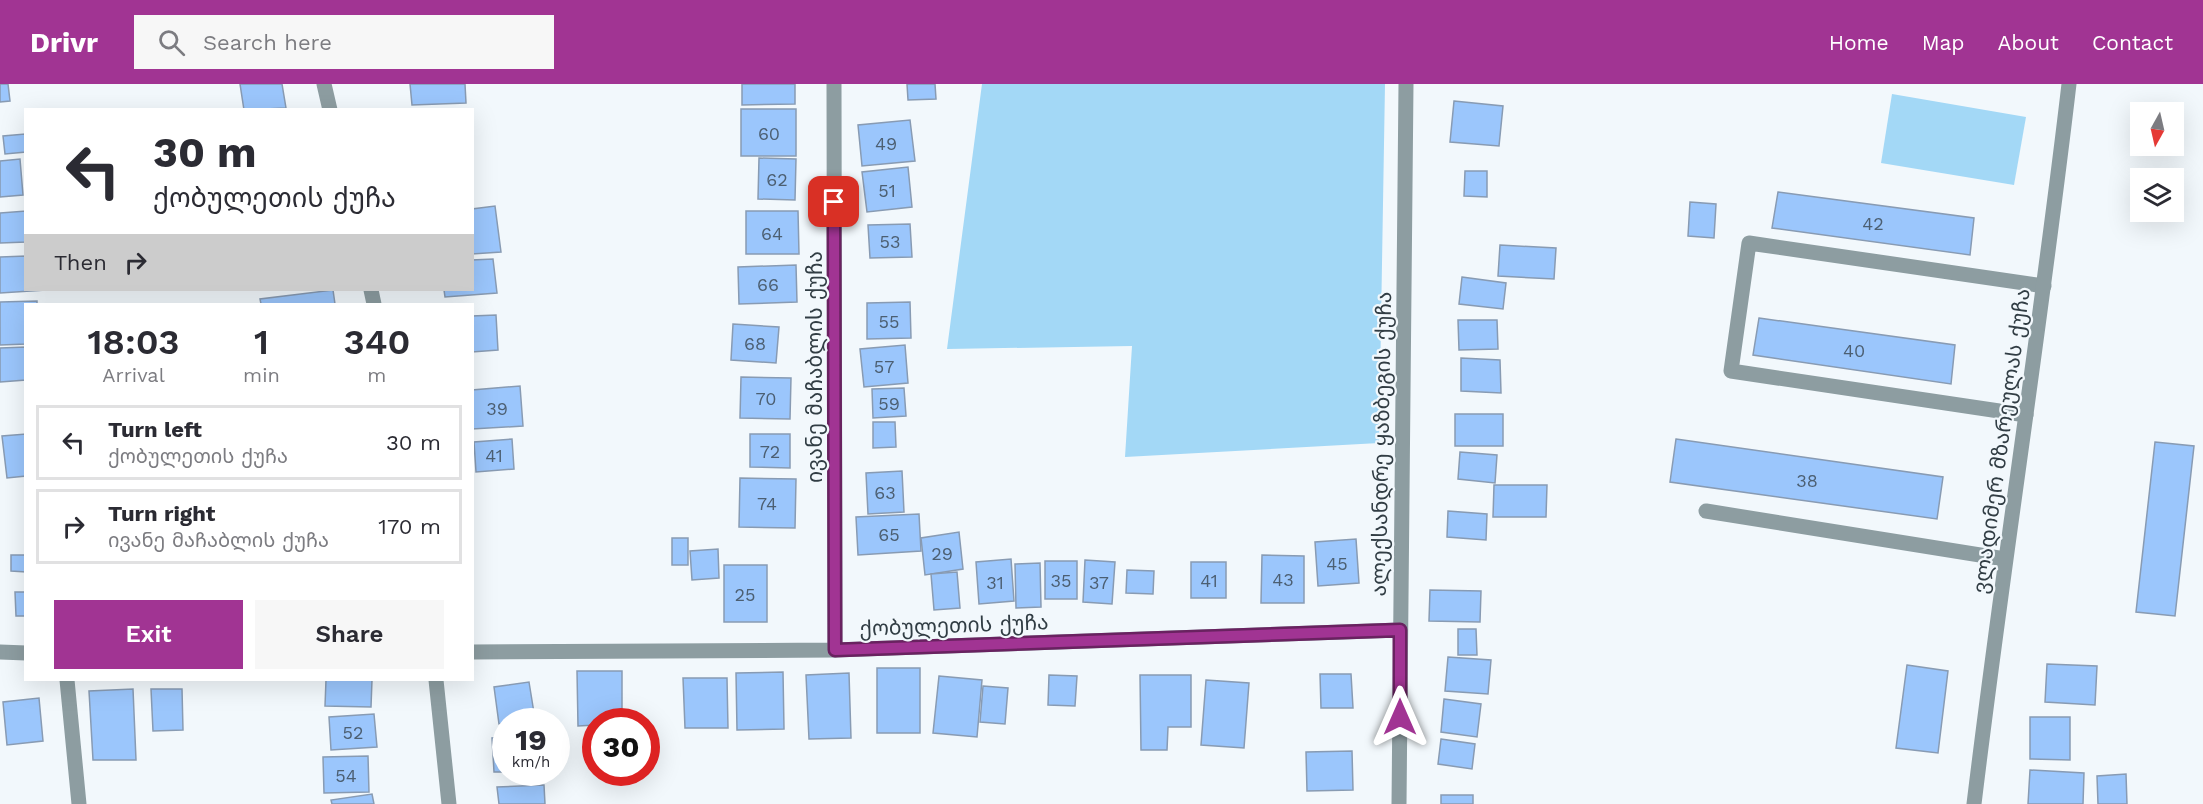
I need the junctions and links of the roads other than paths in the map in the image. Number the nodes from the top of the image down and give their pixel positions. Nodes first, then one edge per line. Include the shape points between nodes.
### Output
1 (324, 84) edge
2 (834, 84) edge
3 (1406, 84) edge
4 (2069, 84) edge
5 (330, 108) edge
6 (2044, 286) junction
7 (2026, 415) junction
8 (1706, 511) dead end
9 (2005, 559) junction
10 (1400, 630) junction
11 (835, 650) junction
12 (0, 652) edge
13 (474, 652) edge
14 (24, 653) edge
15 (67, 681) edge
16 (436, 681) edge
17 (79, 804) edge
18 (449, 804) edge
19 (1399, 804) edge
20 (1974, 804) edge

1 - 5 street
2 - 11 street, ივანე მაჩაბლის ქუჩა
3 - 10 street, ალექსანდრე ყაზბეგის ქუჩა
4 - 6 street, ვლადიმერ მზარეულას ქუჩა
6 - 7 street, ვლადიმერ მზარეულას ქუჩა
6 - 7 street via 1749,243 1731,371
7 - 9 street, ვლადიმერ მზარეულას ქუჩა
8 - 9 street
9 - 20 street, ვლადიმერ მზარეულას ქუჩა
10 - 11 street, ქობულეთის ქუჩა
10 - 19 street, ალექსანდრე ყაზბეგის ქუჩა
11 - 13 street, ქობულეთის ქუჩა
12 - 14 street
15 - 17 street
16 - 18 street

